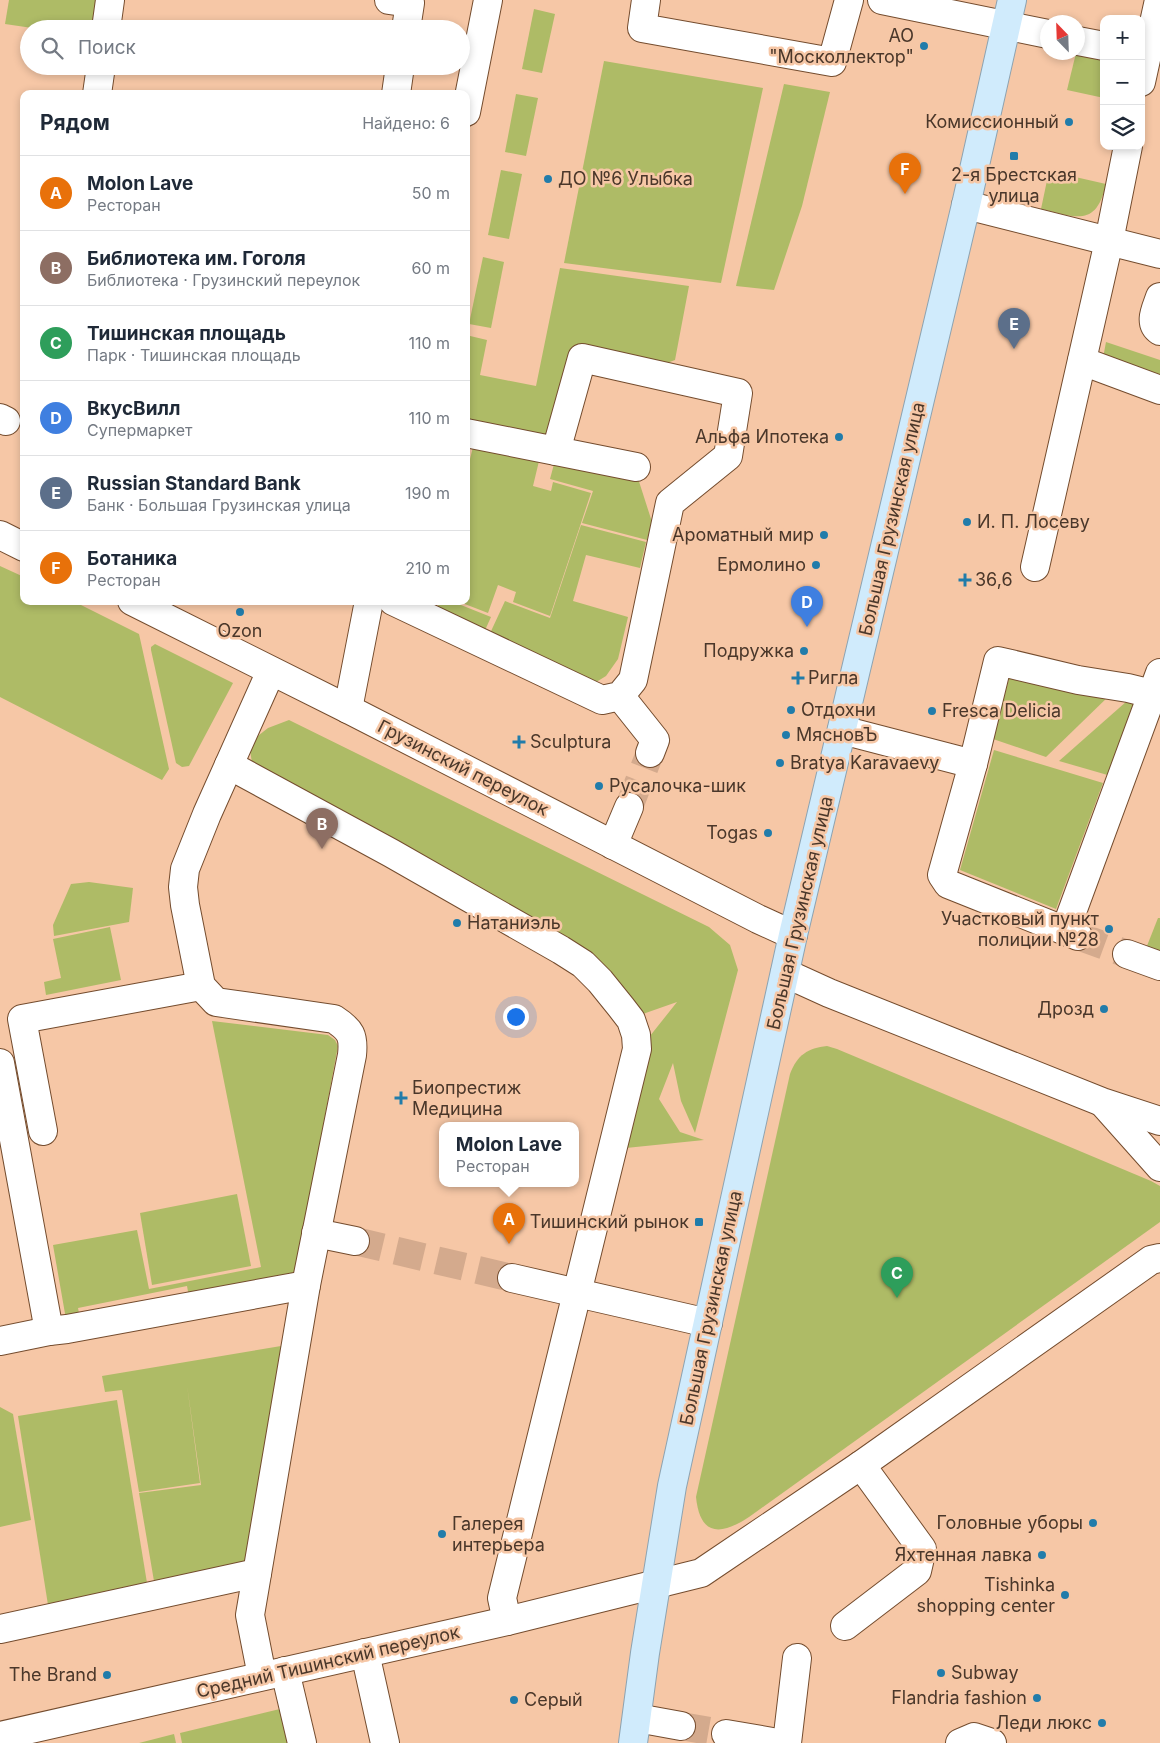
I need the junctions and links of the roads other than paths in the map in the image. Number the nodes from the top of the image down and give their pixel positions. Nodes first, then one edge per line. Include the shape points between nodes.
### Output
1 (110, 0) edge
2 (389, 0) edge
3 (488, 0) edge
4 (646, 0) edge
5 (849, 0) edge
6 (882, 0) edge
7 (1159, 0) edge
8 (1009, 13) edge
9 (107, 20) edge
10 (407, 20) edge
11 (1040, 30) edge
12 (1085, 42) edge
13 (1100, 45) edge
14 (1145, 51) edge
15 (100, 75) edge
16 (399, 75) edge
17 (98, 90) edge
18 (397, 90) edge
19 (470, 92) edge
20 (1127, 150) edge
21 (966, 205) junction
22 (1109, 241) junction
23 (1160, 254) edge
24 (1160, 298) edge
25 (1160, 331) edge
26 (1082, 361) junction
27 (1160, 390) edge
28 (470, 434) edge
29 (556, 451) junction
30 (636, 467) dead end
31 (0, 535) edge
32 (20, 545) edge
33 (1035, 567) dead end
34 (140, 605) edge
35 (368, 605) edge
36 (400, 605) edge
37 (271, 670) junction
38 (1158, 688) edge
39 (620, 696) junction
40 (348, 709) junction
41 (842, 730) junction
42 (650, 753) tunnel mouth
43 (973, 764) junction
44 (229, 765) junction
45 (629, 807) tunnel mouth
46 (613, 845) junction
47 (793, 935) junction
48 (1126, 954) tunnel mouth
49 (1160, 966) edge
50 (785, 973) junction
51 (201, 986) junction
52 (0, 1063) edge
53 (1102, 1102) junction
54 (1160, 1121) edge
55 (43, 1131) dead end
56 (1160, 1167) edge
57 (316, 1233) junction
58 (355, 1241) tunnel mouth
59 (1158, 1260) edge
60 (512, 1278) tunnel mouth
61 (306, 1285) junction
62 (577, 1293) junction
63 (708, 1323) junction
64 (49, 1330) junction
65 (0, 1341) edge
66 (861, 1465) junction
67 (257, 1573) junction
68 (656, 1585) junction
69 (507, 1621) junction
70 (845, 1626) dead end
71 (0, 1629) edge
72 (365, 1653) junction
73 (797, 1658) dead end
74 (273, 1674) junction
75 (681, 1726) tunnel mouth
76 (635, 1731) edge
77 (726, 1734) tunnel mouth
78 (0, 1736) edge
79 (302, 1743) edge
80 (385, 1743) edge
81 (778, 1743) edge
82 (787, 1743) edge
83 (960, 1743) edge
84 (992, 1743) edge

1 - 9 street
2 - 10 street via 410,2
3 - 19 street
4 - 5 street via 642,28 832,62
6 - 8 street
7 - 14 street
8 - 11 street
8 - 21 main road, Большая Грузинская улица
12 - 13 street
15 - 17 street
16 - 18 street
20 - 22 street
21 - 22 street
21 - 41 main road, Большая Грузинская улица
22 - 23 street
22 - 26 street
24 - 25 street via 1153,323
26 - 27 street
26 - 33 street
28 - 29 street
29 - 30 street
29 - 39 street via 582,358 738,393 728,456 670,503 633,680
31 - 32 street
34 - 37 street, Грузинский переулок
35 - 40 street
36 - 39 street via 602,700
37 - 40 street, Грузинский переулок
37 - 44 street
38 - 43 street via 1128,688 1078,680 998,661
38 - 43 street via 1072,933 948,884 942,876
39 - 42 street via 655,740
40 - 46 street, Грузинский переулок
41 - 43 street
41 - 47 main road, Большая Грузинская улица
44 - 51 street via 185,869 185,905
44 - 62 street via 561,950 583,964 631,1020 637,1049
45 - 46 street
46 - 47 street, Грузинский переулок
47 - 50 main road, Большая Грузинская улица
48 - 49 street
50 - 53 street
50 - 63 main road, Большая Грузинская улица
51 - 55 street via 22,1019
51 - 57 street via 216,1002 334,1019 347,1028 354,1041
52 - 64 street
53 - 54 street
53 - 56 street
57 - 58 street
57 - 61 street
59 - 66 street, Средний Тишинский переулок
60 - 62 street
61 - 64 street
61 - 67 street
62 - 63 street
62 - 69 street via 502,1598
63 - 68 main road, Большая Грузинская улица via 672,1486
64 - 65 street
66 - 68 street, Средний Тишинский переулок via 701,1573
66 - 70 street via 922,1549 917,1571
67 - 71 street
67 - 74 street via 250,1616
68 - 69 street, Средний Тишинский переулок
68 - 76 main road, Большая Грузинская улица
69 - 72 street, Средний Тишинский переулок
72 - 74 street, Средний Тишинский переулок
72 - 80 street
73 - 82 street
74 - 78 street, Средний Тишинский переулок
74 - 79 street
75 - 76 street
77 - 81 street
83 - 84 street via 974,1737

